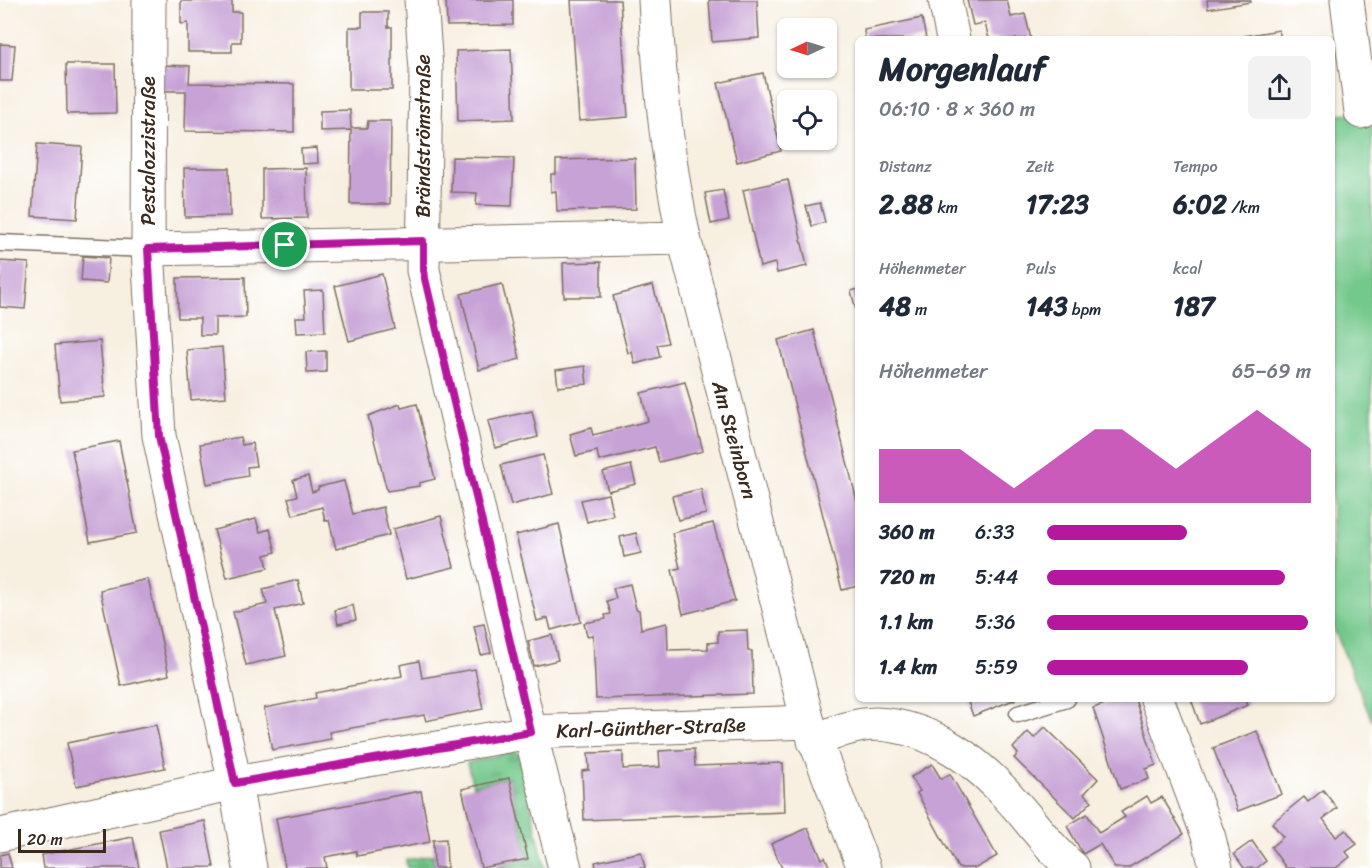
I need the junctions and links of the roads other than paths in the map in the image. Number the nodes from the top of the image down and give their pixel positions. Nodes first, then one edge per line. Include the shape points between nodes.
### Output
1 (149, 0) edge
2 (421, 0) edge
3 (655, 0) edge
4 (945, 0) edge
5 (1347, 0) edge
6 (952, 36) edge
7 (1361, 112) dead end
8 (684, 238) junction
9 (423, 241) junction
10 (0, 243) edge
11 (148, 249) junction
12 (1057, 702) edge
13 (1158, 702) edge
14 (1018, 714) dead end
15 (811, 731) junction
16 (531, 732) junction
17 (235, 783) junction
18 (1032, 827) junction
19 (0, 835) edge
20 (250, 868) edge
21 (565, 868) edge
22 (864, 868) edge
23 (1042, 868) edge
24 (1073, 868) edge
25 (1216, 868) edge

1 - 11 street, Pestalozzistraße
2 - 9 street, Brändströmstraße via 426,70
3 - 8 street, Am Steinborn via 664,126
4 - 6 street
5 - 7 street
8 - 9 street
8 - 15 street, Am Steinborn
9 - 11 street
9 - 16 street, Brändströmstraße via 423,270
10 - 11 lane
11 - 17 street, Pestalozzistraße via 159,436
12 - 14 lane
13 - 25 street via 1209,838
15 - 16 street, Karl-Günther-Straße
15 - 18 street, Karl-Günther-Straße via 875,724 916,732 964,754 1016,804
15 - 22 street, Am Steinborn
16 - 17 street, Karl-Günther-Straße
16 - 21 street, Brändströmstraße
17 - 19 street, Karl-Günther-Straße
17 - 20 street, Pestalozzistraße
18 - 23 street
18 - 24 street

